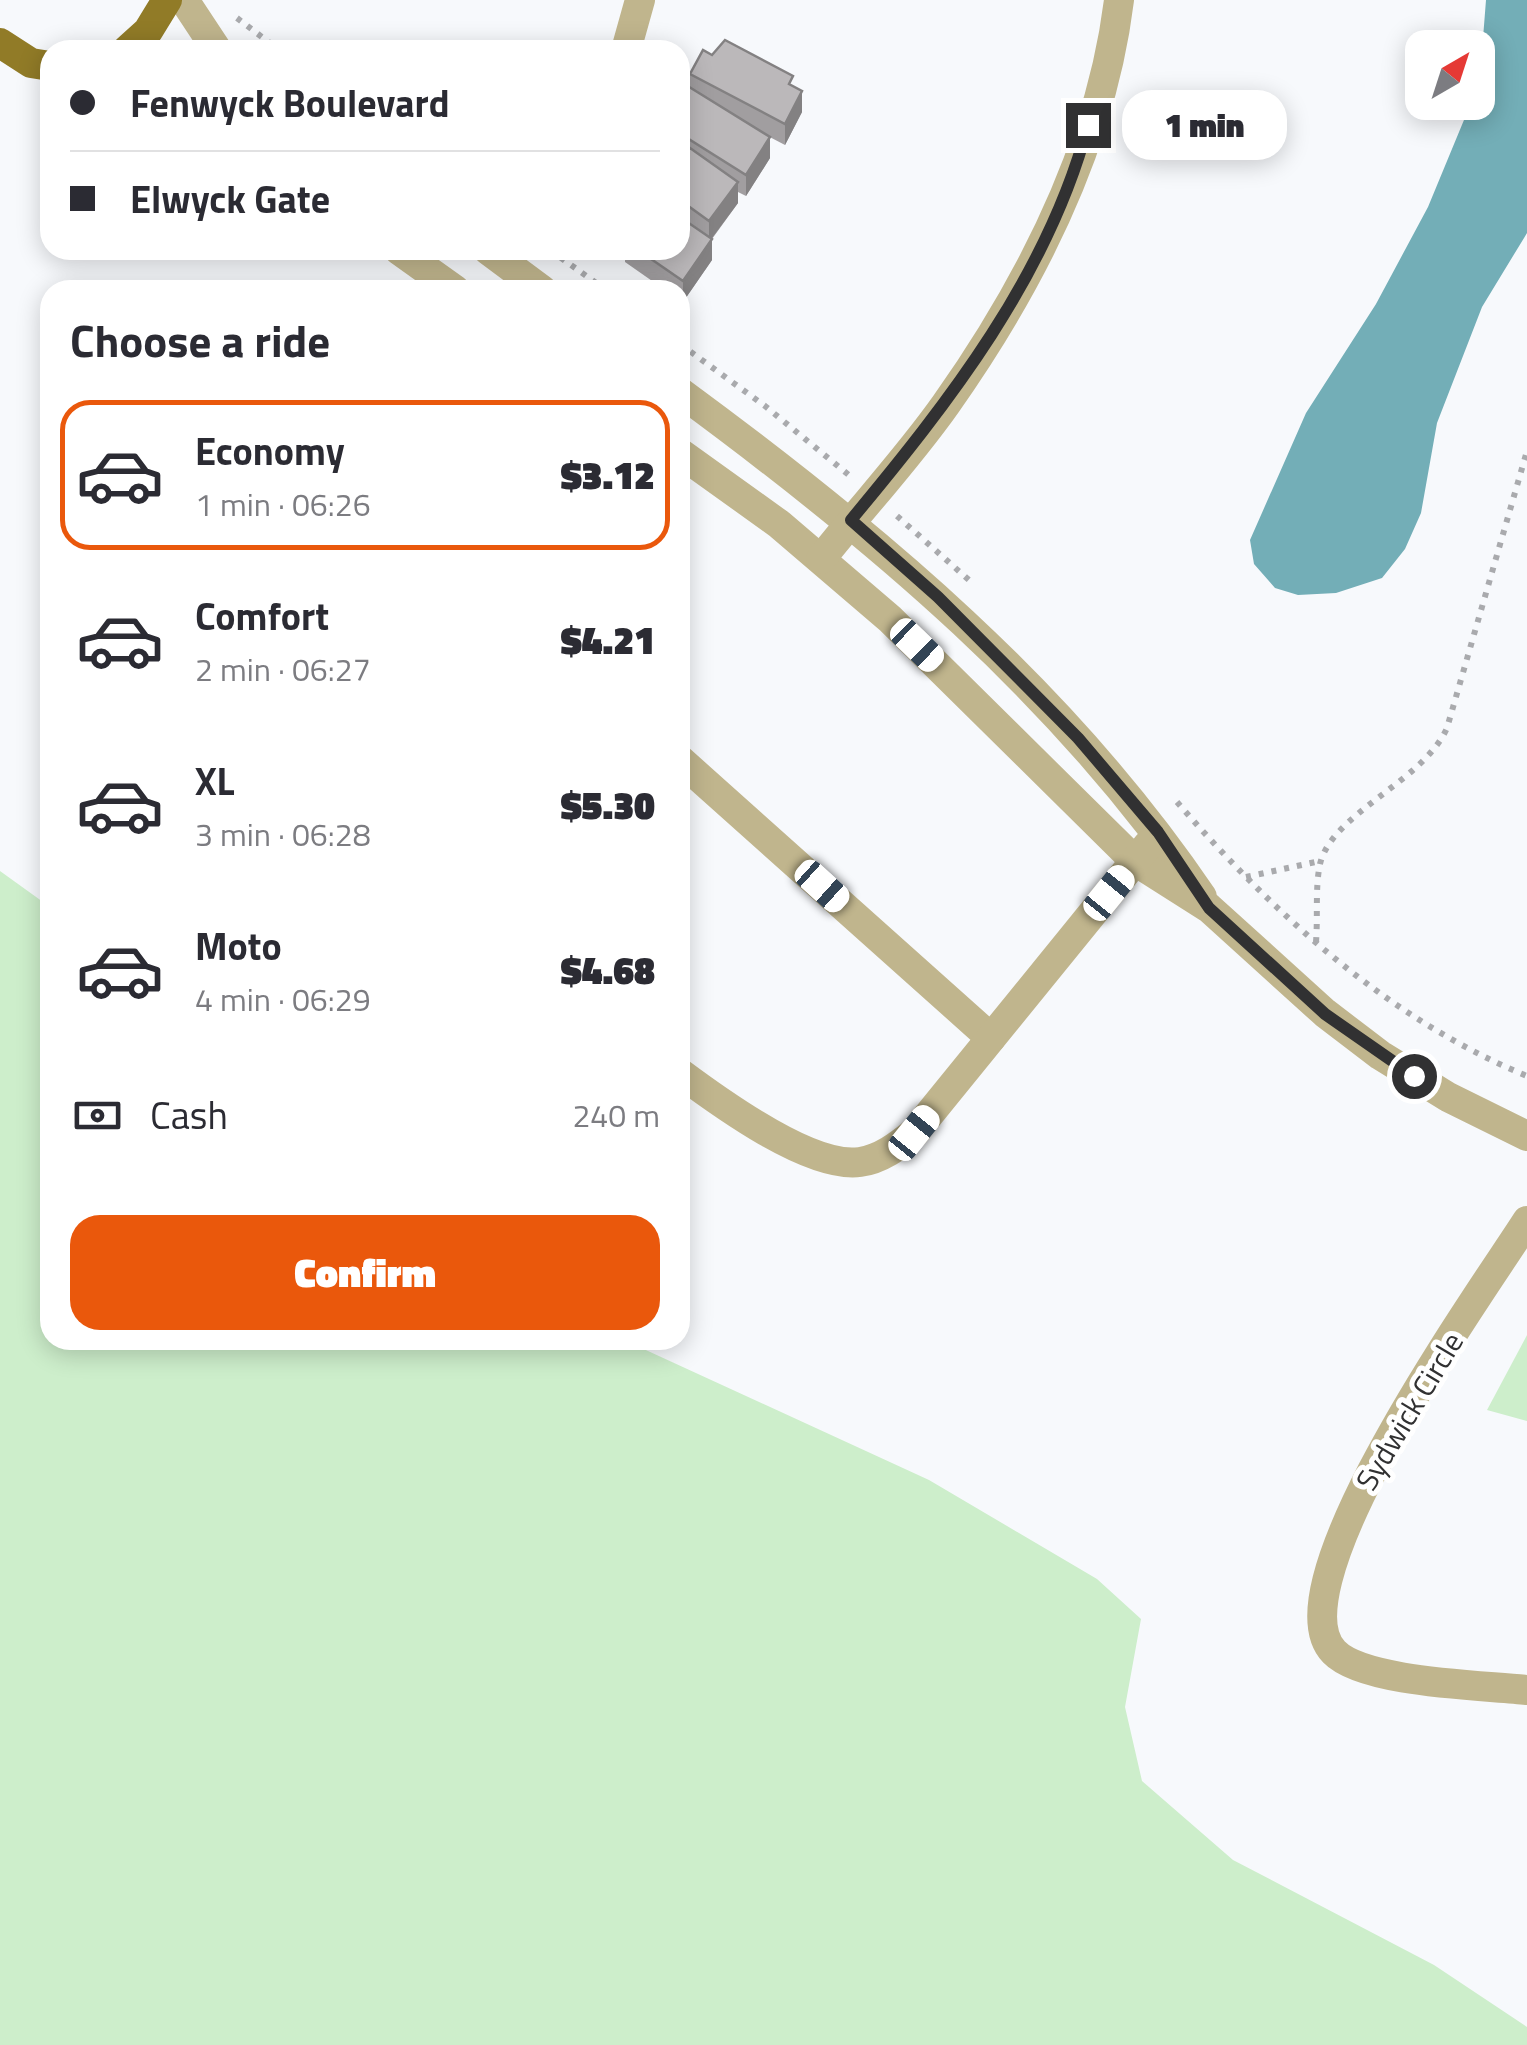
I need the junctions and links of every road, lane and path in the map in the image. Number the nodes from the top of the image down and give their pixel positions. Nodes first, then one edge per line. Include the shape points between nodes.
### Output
1 (167, 0) edge
2 (184, 0) edge
3 (640, 0) edge
4 (1118, 0) edge
5 (236, 18) dead end
6 (138, 40) edge
7 (210, 40) edge
8 (266, 40) edge
9 (629, 40) edge
10 (0, 43) edge
11 (40, 65) edge
12 (40, 68) edge
13 (0, 72) edge
14 (413, 260) edge
15 (484, 260) edge
16 (504, 260) edge
17 (564, 260) edge
18 (442, 280) edge
19 (465, 280) edge
20 (529, 280) edge
21 (592, 280) edge
22 (690, 399) edge
23 (1527, 451) edge
24 (690, 460) edge
25 (851, 520) junction
26 (821, 558) junction
27 (690, 769) edge
28 (1158, 832) junction
29 (1135, 861) junction
30 (1320, 861) junction
31 (1246, 876) dead end
32 (1209, 908) junction
33 (1316, 942) dead end
34 (992, 1038) junction
35 (690, 1080) edge
36 (1527, 1136) edge
37 (1527, 1222) edge
38 (1527, 1690) edge

1 - 6 main road
2 - 7 street
3 - 9 street
4 - 25 street via 1080,158 1040,251 944,406
5 - 8 path
10 - 11 main road
12 - 13 main road
14 - 18 street
15 - 19 street
16 - 20 street
17 - 21 path
22 - 25 street
23 - 30 path via 1437,751 1366,806
24 - 26 street
25 - 26 street
25 - 28 street via 1020,678
26 - 29 street
27 - 34 street
28 - 29 street
28 - 32 street
29 - 32 street
29 - 34 street
30 - 31 path
30 - 33 path
32 - 36 street via 1380,1055
34 - 35 street via 914,1133 891,1152 858,1162 829,1160 804,1148
37 - 38 street, Sydwick Circle via 1377,1456 1322,1600 1324,1635 1335,1654 1358,1666

